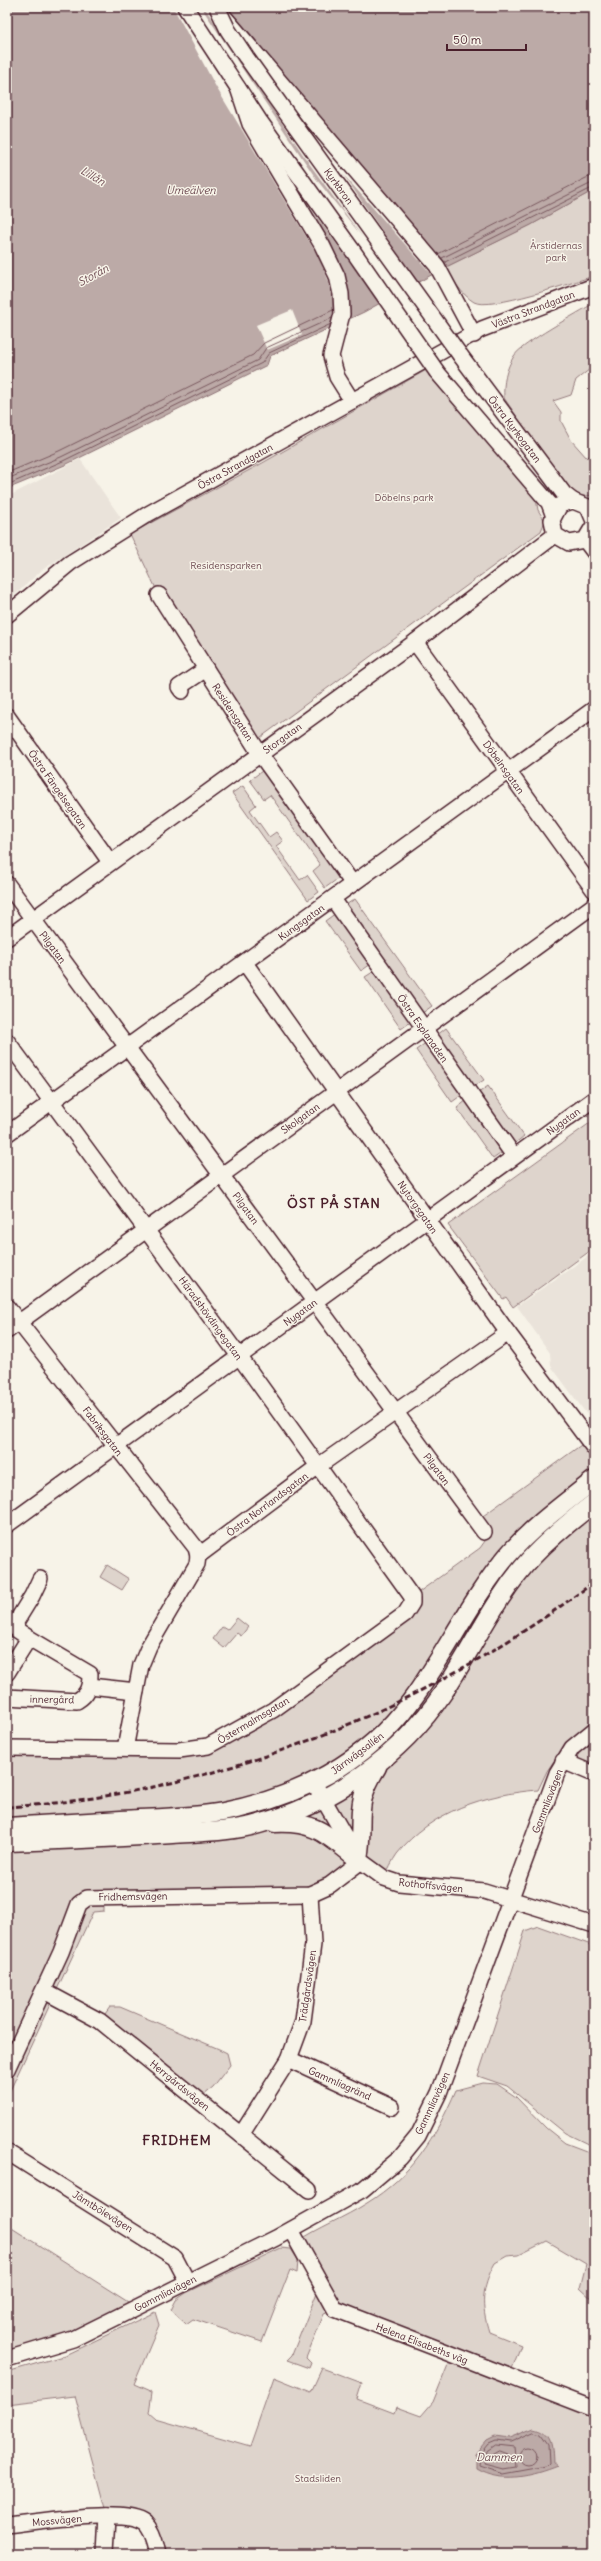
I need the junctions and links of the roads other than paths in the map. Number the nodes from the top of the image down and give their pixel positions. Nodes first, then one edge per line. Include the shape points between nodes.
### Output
1 (185, 7) edge
2 (220, 10) edge
3 (238, 88) junction
4 (594, 286) edge
5 (474, 335) junction
6 (460, 355) joint
7 (352, 401) junction
8 (573, 501) junction
9 (553, 514) junction
10 (593, 517) edge
11 (555, 535) junction
12 (585, 540) junction
13 (594, 552) edge
14 (159, 595) dead end
15 (7, 615) edge
16 (415, 642) junction
17 (206, 669) junction
18 (182, 691) dead end
19 (594, 709) edge
20 (7, 716) edge
21 (260, 754) junction
22 (507, 772) junction
23 (110, 862) junction
24 (7, 884) edge
25 (353, 884) junction
26 (594, 890) edge
27 (333, 899) junction
28 (594, 905) edge
29 (32, 919) junction
30 (7, 938) edge
31 (245, 963) junction
32 (424, 1029) junction
33 (7, 1041) edge
34 (129, 1048) junction
35 (336, 1091) junction
36 (594, 1099) edge
37 (52, 1102) junction
38 (7, 1134) edge
39 (514, 1156) junction
40 (222, 1175) junction
41 (426, 1220) junction
42 (147, 1230) junction
43 (314, 1302) junction
44 (7, 1307) edge
45 (19, 1322) junction
46 (7, 1331) edge
47 (508, 1333) junction
48 (239, 1356) junction
49 (396, 1413) junction
50 (114, 1446) junction
51 (594, 1448) edge
52 (317, 1467) junction
53 (594, 1480) edge
54 (594, 1503) edge
55 (7, 1525) edge
56 (484, 1532) dead end
57 (198, 1556) junction
58 (40, 1578) dead end
59 (412, 1598) joint
60 (29, 1638) junction
61 (7, 1673) edge
62 (90, 1686) junction
63 (136, 1691) junction
64 (7, 1697) edge
65 (594, 1730) edge
66 (7, 1748) edge
67 (125, 1750) junction
68 (382, 1759) junction
69 (563, 1761) junction
70 (594, 1774) edge
71 (314, 1783) junction
72 (323, 1799) junction
73 (257, 1824) junction
74 (7, 1827) edge
75 (7, 1842) edge
76 (359, 1860) junction
77 (310, 1894) junction
78 (511, 1899) junction
79 (594, 1925) edge
80 (44, 1991) junction
81 (289, 2060) junction
82 (7, 2069) edge
83 (392, 2107) dead end
84 (241, 2135) junction
85 (7, 2152) edge
86 (309, 2190) dead end
87 (291, 2230) junction
88 (187, 2281) junction
89 (7, 2359) edge
90 (594, 2409) edge
91 (106, 2516) junction
92 (7, 2525) edge
93 (105, 2554) edge
94 (159, 2554) edge

1 - 3 street
2 - 5 street, Kyrkbron via 442,272
2 - 6 street, Kyrkbron, bridge via 228,30 246,57
3 - 7 street via 250,124 322,245 335,272 341,294 342,314 332,351 333,367
3 - 9 street, Östra Kyrkogatan, bridge via 437,372 548,503
4 - 5 street, Västra Strandgatan via 482,329
5 - 7 street, Östra Strandgatan
6 - 8 street, Östra Kyrkogatan via 508,422 564,494
7 - 15 street, Östra Strandgatan via 122,528 70,563
8 - 9 street via 560,505
8 - 10 street, Östra Kyrkogatan via 584,504
9 - 11 street, Östra Kyrkogatan via 552,526
10 - 12 street, Östra Kyrkogatan
11 - 12 street via 569,544
11 - 16 street, Storgatan
12 - 13 street
14 - 17 street, Residensgatan
16 - 21 street, Storgatan
16 - 22 street, Döbelnsgatan
17 - 18 street via 179,687
17 - 21 street, Residensgatan
19 - 22 street, Kungsgatan
20 - 23 street, Östra Fängelsegatan
21 - 23 street, Storgatan
21 - 25 street, Residensgatan
22 - 25 street, Kungsgatan
22 - 26 street, Döbelnsgatan
23 - 29 street, Storgatan
24 - 29 street, Pilgatan
25 - 27 street, Kungsgatan
27 - 31 street, Kungsgatan
27 - 32 street, Östra Esplanaden
28 - 32 street, Skolgatan
29 - 30 street, Storgatan
29 - 34 street, Pilgatan
31 - 34 street, Kungsgatan
31 - 35 street, Nytorgsgatan
32 - 35 street, Skolgatan
32 - 39 street, Östra Esplanaden
33 - 37 street, Häradshövdingegatan
34 - 37 street, Kungsgatan
34 - 40 street, Pilgatan
35 - 40 street, Skolgatan
35 - 41 street, Nytorgsgatan
36 - 39 street, Nygatan
37 - 38 street, Kungsgatan
37 - 42 street, Häradshövdingegatan
39 - 41 street, Nygatan
40 - 42 street, Skolgatan
40 - 43 street, Pilgatan
41 - 43 street, Nygatan
41 - 47 street, Nytorgsgatan
42 - 45 street, Skolgatan
42 - 48 street, Häradshövdingegatan
43 - 48 street, Nygatan
43 - 49 street, Pilgatan
44 - 45 street, Fabriksgatan
45 - 46 street, Skolgatan
45 - 50 street, Fabriksgatan
47 - 49 street, Östra Norrlandsgatan
47 - 51 street, Nytorgsgatan
48 - 50 street, Nygatan
48 - 52 street, Häradshövdingegatan
49 - 52 street, Östra Norrlandsgatan
49 - 56 street, Pilgatan
50 - 55 street, Nygatan
50 - 57 street, Fabriksgatan via 196,1548
52 - 57 street, Östra Norrlandsgatan
52 - 59 street, Häradshövdingegatan
53 - 71 main road, Järnvägsallén via 546,1517 509,1554 482,1590 398,1718 366,1748
54 - 68 main road, Järnvägsallén via 533,1556 503,1597 428,1713 407,1737
57 - 63 street via 197,1564 149,1646 141,1665
58 - 60 street via 16,1622 17,1630
59 - 67 street, Östermalmsgatan via 412,1604 405,1614 273,1710 219,1742 195,1749
60 - 61 street
60 - 62 street via 90,1674
62 - 63 street
62 - 64 street, innergård via 77,1701
63 - 67 street
65 - 69 street, Gammliavägen via 578,1741
66 - 67 street, Östermalmsgatan
68 - 72 main road, Järnvägsallén
68 - 76 main road via 363,1794 359,1826
69 - 70 street
69 - 78 street, Gammliavägen via 548,1792
71 - 72 street, Rothoffsvägen
71 - 74 main road, Järnvägsallén via 276,1798 203,1815
72 - 73 main road, Järnvägsallén
72 - 76 street, Rothoffsvägen
73 - 75 main road, Järnvägsallén via 204,1832
73 - 76 main road via 304,1824 322,1831
76 - 77 street, Fridhemsvägen via 330,1885
76 - 78 street, Rothoffsvägen via 384,1878 399,1882 462,1887
77 - 80 street, Fridhemsvägen via 87,1898 79,1904
77 - 81 street, Trädgårdsvägen via 312,1964 303,2021
78 - 79 street, Rothoffsvägen
78 - 87 street, Gammliavägen via 441,2086 418,2136 400,2158 362,2190
80 - 82 street, Fridhemsvägen
80 - 84 street, Herrgårdsvägen via 100,2021
81 - 83 street, Gammliagränd
81 - 84 street, Trädgårdsvägen
84 - 86 street, Herrgårdsvägen
85 - 88 street, Jämtbölevägen via 175,2258
87 - 88 street, Gammliavägen
87 - 90 street, Helena Elisabeths väg via 335,2310
88 - 89 street, Gammliavägen via 73,2339
91 - 92 street, Mossvägen
91 - 93 street
91 - 94 street, Mossvägen via 130,2516 146,2524 155,2538

